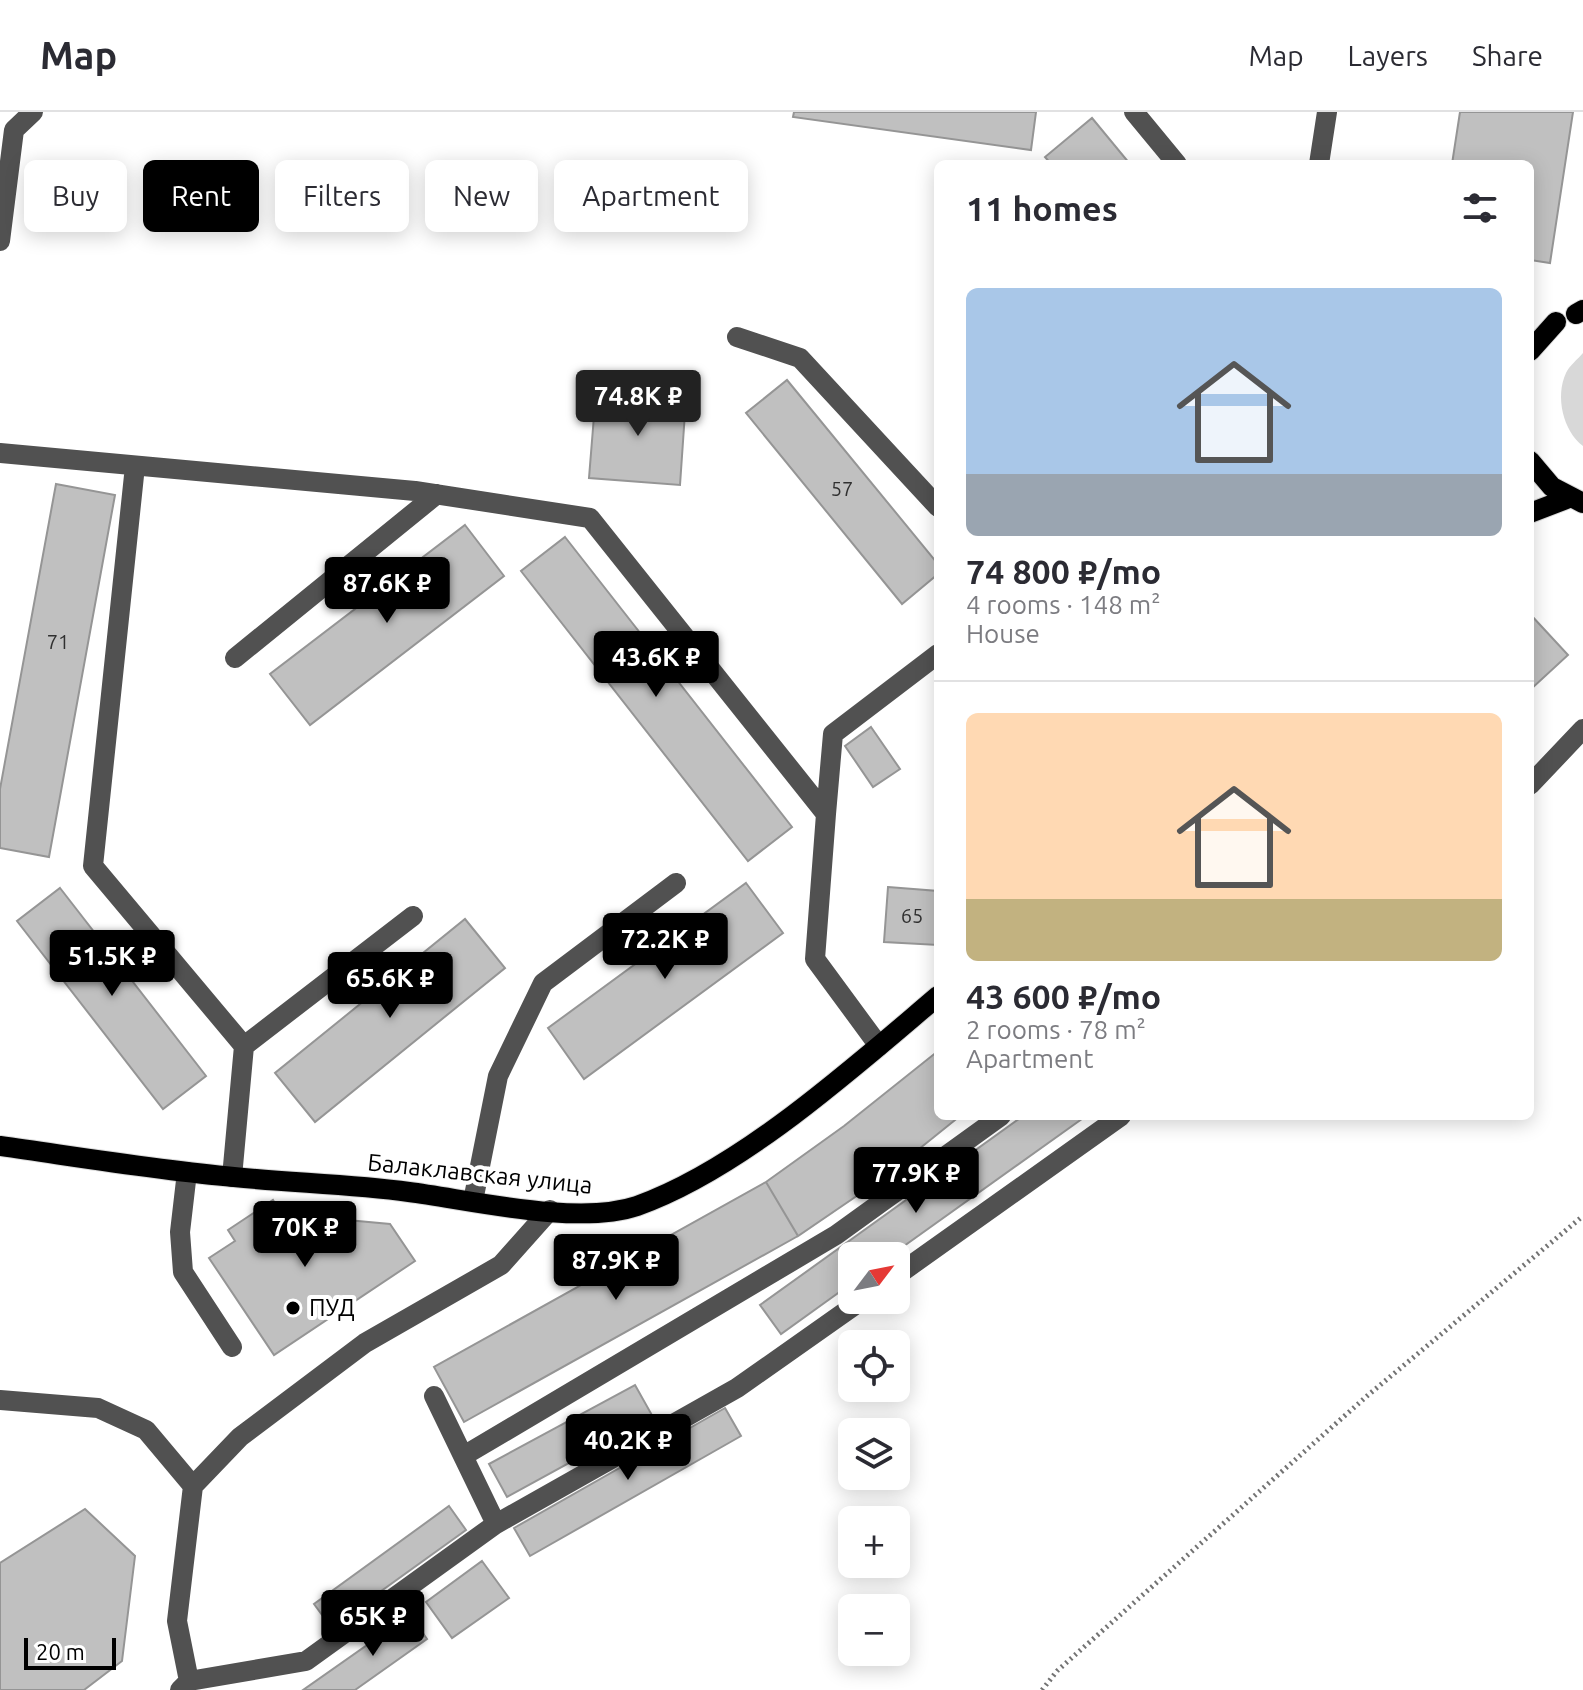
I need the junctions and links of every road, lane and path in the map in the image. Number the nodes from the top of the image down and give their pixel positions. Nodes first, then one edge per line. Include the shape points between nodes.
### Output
1 (33, 112) edge
2 (1134, 112) edge
3 (1327, 112) edge
4 (7, 130) edge
5 (1174, 160) edge
6 (1320, 160) edge
7 (4, 179) edge
8 (0, 241) edge
9 (1581, 312) edge
10 (1556, 322) junction
11 (1534, 333) edge
12 (737, 337) dead end
13 (1534, 347) edge
14 (0, 453) edge
15 (135, 466) junction
16 (1534, 466) edge
17 (437, 494) junction
18 (1576, 500) edge
19 (934, 503) edge
20 (1534, 512) edge
21 (934, 657) edge
22 (235, 658) dead end
23 (1583, 729) edge
24 (1534, 781) edge
25 (826, 814) junction
26 (676, 883) dead end
27 (413, 916) dead end
28 (934, 999) edge
29 (244, 1046) junction
30 (879, 1046) junction
31 (995, 1120) edge
32 (1115, 1120) edge
33 (0, 1146) edge
34 (187, 1172) junction
35 (232, 1177) junction
36 (473, 1201) junction
37 (550, 1210) junction
38 (1583, 1216) edge
39 (910, 1266) edge
40 (842, 1314) edge
41 (232, 1347) dead end
42 (434, 1396) dead end
43 (0, 1400) edge
44 (465, 1455) junction
45 (193, 1486) junction
46 (496, 1524) junction
47 (185, 1686) edge
48 (1042, 1690) edge

1 - 4 street
2 - 5 street
3 - 6 street
4 - 7 street
7 - 8 street
9 - 10 street
10 - 11 street
10 - 13 main road
12 - 19 street via 800,358
14 - 15 street
15 - 17 street
15 - 29 street via 93,866
16 - 18 main road via 1552,487
17 - 22 street
17 - 25 street via 590,518
18 - 20 main road
21 - 25 street via 833,734
23 - 24 street
25 - 30 street via 815,959
26 - 36 street via 543,983 498,1076
27 - 29 street
28 - 30 main road, Балаклавская улица
29 - 35 street
30 - 37 main road, Балаклавская улица via 779,1124 701,1175 636,1206 586,1213
31 - 44 street via 836,1235
32 - 39 street
33 - 34 main road, Балаклавская улица
34 - 35 main road, Балаклавская улица
34 - 41 street via 180,1232 183,1272
35 - 36 main road, Балаклавская улица
36 - 37 main road, Балаклавская улица
37 - 45 street via 501,1265 365,1343 240,1437
38 - 48 path via 1367,1396 1057,1671
40 - 46 street via 737,1388
42 - 44 street
43 - 45 street via 98,1408 146,1430
44 - 46 street
45 - 47 street via 177,1621
46 - 47 street via 306,1661

